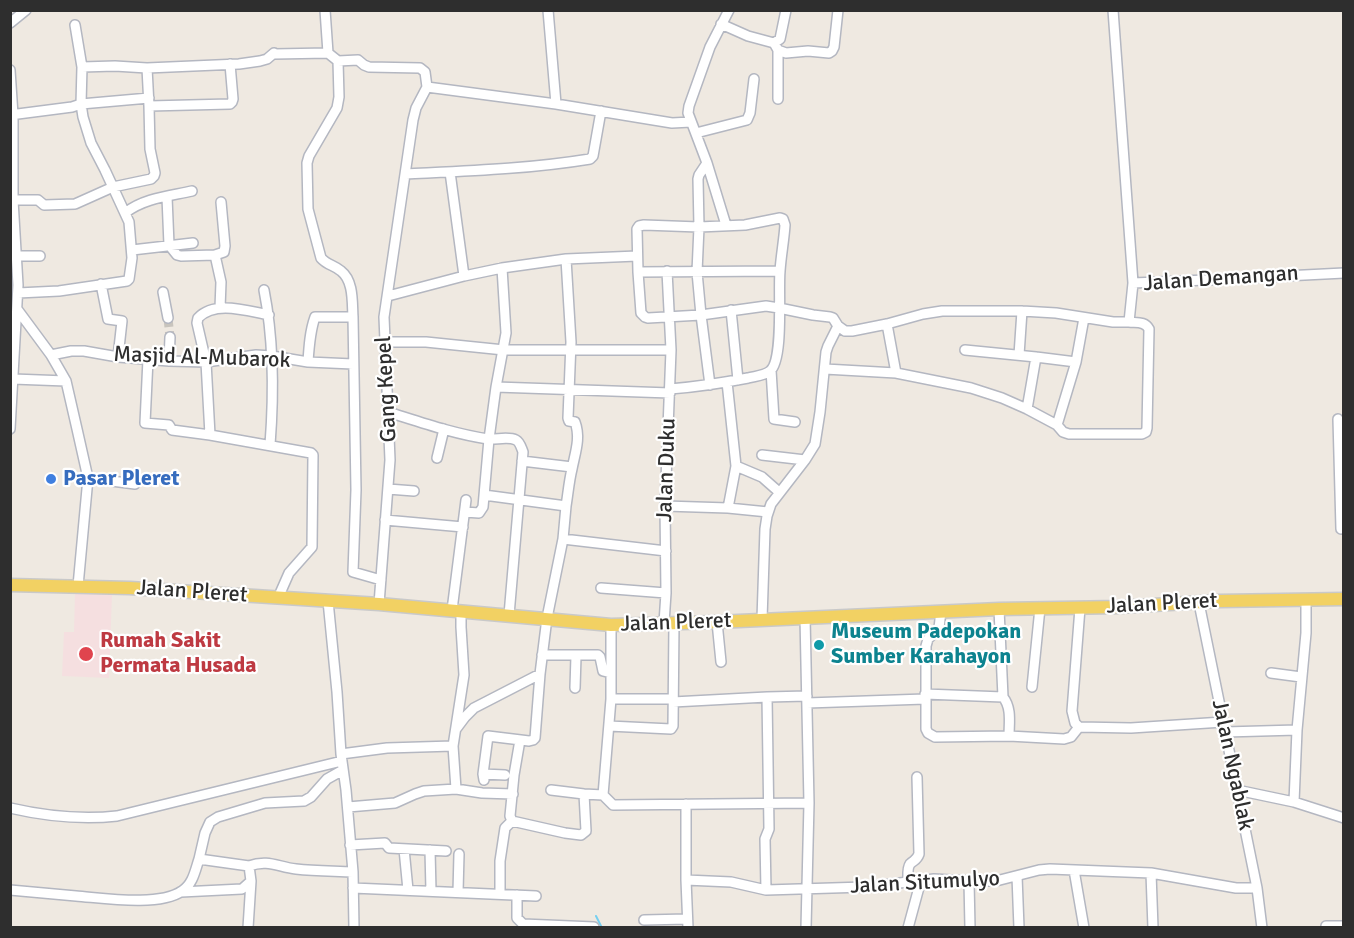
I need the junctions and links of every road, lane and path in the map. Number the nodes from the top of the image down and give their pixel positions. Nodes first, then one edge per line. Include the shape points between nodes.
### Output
1 (26, 10) edge
2 (325, 10) edge
3 (548, 10) edge
4 (729, 10) edge
5 (786, 10) edge
6 (838, 10) edge
7 (1113, 10) edge
8 (10, 23) edge
9 (722, 24) junction
10 (75, 25) dead end
11 (776, 46) junction
12 (328, 53) junction
13 (338, 61) junction
14 (230, 64) junction
15 (82, 67) junction
16 (147, 68) junction
17 (10, 70) edge
18 (754, 79) dead end
19 (427, 87) junction
20 (778, 99) dead end
21 (149, 102) junction
22 (81, 104) junction
23 (556, 104) junction
24 (601, 111) junction
25 (12, 115) edge
26 (691, 122) junction
27 (696, 133) junction
28 (707, 163) junction
29 (450, 172) junction
30 (406, 174) junction
31 (11, 187) edge
32 (113, 187) junction
33 (192, 191) dead end
34 (167, 196) junction
35 (13, 200) junction
36 (221, 202) dead end
37 (125, 213) junction
38 (726, 225) junction
39 (699, 227) junction
40 (193, 243) dead end
41 (169, 245) junction
42 (132, 250) junction
43 (215, 255) junction
44 (16, 256) junction
45 (40, 256) dead end
46 (637, 256) junction
47 (566, 259) junction
48 (502, 268) junction
49 (667, 271) junction
50 (780, 271) junction
51 (638, 272) junction
52 (697, 272) junction
53 (1344, 273) edge
54 (464, 276) junction
55 (1133, 283) junction
56 (101, 284) junction
57 (15, 287) edge
58 (264, 290) dead end
59 (163, 292) dead end
60 (388, 296) junction
61 (220, 308) junction
62 (779, 308) junction
63 (17, 309) junction
64 (731, 310) junction
65 (1022, 311) junction
66 (269, 315) junction
67 (701, 315) junction
68 (353, 317) junction
69 (669, 317) junction
70 (168, 318) tunnel mouth
71 (1084, 318) junction
72 (1129, 322) junction
73 (887, 324) junction
74 (838, 326) junction
75 (170, 337) tunnel mouth
76 (384, 342) junction
77 (504, 350) junction
78 (570, 350) junction
79 (671, 350) junction
80 (965, 350) dead end
81 (51, 355) junction
82 (1019, 355) junction
83 (272, 356) junction
84 (118, 357) junction
85 (1036, 357) junction
86 (12, 358) edge
87 (147, 359) junction
88 (169, 361) junction
89 (206, 362) junction
90 (308, 362) junction
91 (1076, 362) junction
92 (353, 364) junction
93 (825, 369) junction
94 (771, 370) junction
95 (896, 373) junction
96 (13, 379) junction
97 (738, 380) junction
98 (66, 381) junction
99 (727, 382) junction
100 (710, 385) junction
101 (496, 387) junction
102 (568, 390) junction
103 (670, 391) junction
104 (1027, 409) junction
105 (388, 412) junction
106 (1338, 419) dead end
107 (795, 422) dead end
108 (1057, 426) junction
109 (10, 429) edge
110 (444, 429) junction
111 (210, 435) junction
112 (489, 439) junction
113 (270, 445) junction
114 (762, 455) dead end
115 (436, 458) dead end
116 (805, 460) junction
117 (522, 461) junction
118 (736, 466) junction
119 (572, 467) junction
120 (88, 478) junction
121 (135, 484) dead end
122 (1342, 485) edge
123 (388, 489) junction
124 (414, 491) dead end
125 (779, 492) junction
126 (484, 495) junction
127 (466, 500) dead end
128 (519, 500) junction
129 (566, 506) junction
130 (665, 506) junction
131 (728, 508) junction
132 (465, 512) junction
133 (768, 512) junction
134 (386, 520) junction
135 (463, 527) junction
136 (1341, 529) dead end
137 (562, 539) junction
138 (666, 551) junction
139 (381, 580) junction
140 (10, 585) edge
141 (78, 586) junction
142 (601, 588) dead end
143 (666, 593) junction
144 (278, 598) junction
145 (1344, 599) edge
146 (328, 601) junction
147 (1199, 603) junction
148 (1307, 603) junction
149 (379, 604) junction
150 (1040, 608) junction
151 (1080, 608) junction
152 (999, 609) junction
153 (456, 611) junction
154 (941, 611) junction
155 (509, 615) junction
156 (805, 617) junction
157 (547, 618) junction
158 (762, 619) junction
159 (717, 622) junction
160 (669, 623) junction
161 (611, 625) junction
162 (542, 655) junction
163 (576, 656) junction
164 (721, 662) dead end
165 (611, 673) junction
166 (1271, 673) dead end
167 (540, 674) junction
168 (1301, 676) junction
169 (1032, 687) dead end
170 (575, 688) dead end
171 (767, 697) junction
172 (925, 697) junction
173 (1003, 697) junction
174 (611, 699) junction
175 (807, 700) junction
176 (673, 701) junction
177 (609, 726) junction
178 (1079, 727) junction
179 (1224, 727) junction
180 (1297, 729) junction
181 (454, 731) junction
182 (1010, 736) junction
183 (520, 740) junction
184 (453, 746) junction
185 (342, 762) junction
186 (505, 775) dead end
187 (917, 777) dead end
188 (456, 789) junction
189 (551, 790) dead end
190 (1237, 790) junction
191 (513, 794) junction
192 (584, 794) junction
193 (603, 795) junction
194 (1294, 802) junction
195 (809, 803) junction
196 (686, 804) junction
197 (768, 804) junction
198 (348, 807) junction
199 (10, 808) edge
200 (1344, 818) edge
201 (512, 821) junction
202 (351, 845) junction
203 (404, 849) junction
204 (430, 850) junction
205 (446, 851) dead end
206 (459, 854) dead end
207 (199, 859) junction
208 (249, 866) junction
209 (1074, 870) junction
210 (353, 872) junction
211 (1151, 873) junction
212 (1017, 876) junction
213 (921, 879) junction
214 (686, 880) junction
215 (251, 881) junction
216 (908, 881) junction
217 (969, 881) junction
218 (353, 888) junction
219 (1257, 888) junction
220 (807, 889) junction
221 (10, 890) edge
222 (408, 890) junction
223 (766, 890) junction
224 (431, 891) junction
225 (181, 892) junction
226 (458, 892) junction
227 (500, 894) junction
228 (517, 895) junction
229 (536, 896) dead end
230 (644, 920) dead end
231 (688, 923) edge
232 (1326, 926) dead end
233 (1344, 926) edge
234 (248, 927) edge
235 (354, 927) edge
236 (594, 927) edge
237 (806, 927) edge
238 (908, 927) edge
239 (970, 927) edge
240 (1019, 927) edge
241 (1084, 927) edge
242 (1153, 927) edge
243 (1263, 927) edge

1 - 8 street
2 - 12 street
3 - 23 street
4 - 9 street
5 - 11 street
6 - 11 street via 834,47 829,53 786,53
7 - 55 street
9 - 11 street
9 - 26 street via 689,106
10 - 15 street
11 - 20 street
12 - 13 street
12 - 14 street via 274,53 260,61
13 - 19 street via 358,60 369,67 420,68 425,72
13 - 68 street via 337,108 307,163 308,209 321,258 341,271 349,284
14 - 16 street
14 - 21 street via 230,104
15 - 16 street
15 - 22 street
16 - 21 street
17 - 25 street
18 - 27 street via 747,120
19 - 23 street
19 - 30 street, Gang Kepel via 414,113
21 - 22 street
21 - 32 street via 154,176
22 - 25 street
22 - 32 street via 91,144
23 - 24 street
24 - 26 street via 672,123
24 - 29 street via 590,159
25 - 31 street
26 - 27 street
27 - 28 street
28 - 38 street
28 - 39 street via 698,180
29 - 30 street
29 - 54 street
30 - 60 street, Gang Kepel
31 - 35 street
32 - 35 street via 75,204
32 - 37 street
33 - 34 street
34 - 37 street via 143,202
34 - 41 street
35 - 44 street
36 - 43 street via 225,250
37 - 42 street
38 - 39 street
38 - 50 street via 783,219
39 - 46 street via 639,226
39 - 52 street
40 - 41 street
41 - 42 street
41 - 43 street via 181,256
42 - 56 street via 129,279
43 - 61 street via 221,282
44 - 45 street
44 - 57 street
46 - 47 street
46 - 51 street
47 - 48 street
47 - 78 street
48 - 54 street
48 - 77 street via 507,333
49 - 51 street
49 - 52 street
49 - 69 street, Jalan Duku
50 - 52 street
50 - 62 street
51 - 69 street via 643,316
52 - 67 street
53 - 55 street, Jalan Demangan
54 - 60 street
55 - 72 street, Jalan Demangan
56 - 57 street via 59,291
56 - 84 street via 108,319 122,321
57 - 63 street
58 - 66 street
59 - 70 street
60 - 76 street, Gang Kepel
61 - 66 street
61 - 89 street via 207,310 198,318
62 - 64 street
62 - 74 street via 830,317
62 - 94 street via 776,362
63 - 81 street
63 - 86 street
64 - 67 street
64 - 97 street
65 - 71 street, Jalan Demangan
65 - 73 street, Jalan Demangan via 942,312
65 - 82 street
66 - 83 street
67 - 69 street
67 - 100 street
68 - 90 street via 315,317
68 - 92 street
69 - 79 street, Jalan Duku
71 - 72 street, Jalan Demangan
71 - 91 street
72 - 108 street via 1144,323 1149,329 1146,432 1072,435
73 - 74 street, Jalan Demangan via 849,331
73 - 95 street
74 - 93 street via 828,346
75 - 88 street
76 - 77 street
76 - 105 street, Gang Kepel
77 - 78 street
77 - 101 street
78 - 79 street
78 - 102 street
79 - 103 street, Jalan Duku
80 - 82 street
81 - 84 street, Masjid Al-Mubarok via 84,351
81 - 98 street
82 - 85 street
83 - 89 street, Masjid Al-Mubarok via 256,354
83 - 90 street, Masjid Al-Mubarok
83 - 113 street
84 - 87 street, Masjid Al-Mubarok
85 - 91 street
85 - 104 street
86 - 96 street
87 - 88 street, Masjid Al-Mubarok
87 - 111 street via 145,423
88 - 89 street, Masjid Al-Mubarok
89 - 111 street
90 - 92 street, Masjid Al-Mubarok
91 - 108 street
92 - 139 street via 353,572
93 - 95 street
93 - 116 street via 817,440
94 - 97 street
94 - 107 street via 774,419
95 - 104 street via 971,388
96 - 98 street
96 - 109 street
97 - 99 street
98 - 120 street
99 - 100 street
99 - 118 street
100 - 103 street
101 - 102 street
101 - 112 street
102 - 103 street
102 - 119 street via 568,418 578,430
103 - 130 street, Jalan Duku
104 - 108 street
105 - 110 street
105 - 123 street, Gang Kepel
106 - 122 street
110 - 112 street
110 - 115 street
111 - 113 street
112 - 117 street via 518,441
112 - 126 street
113 - 144 street via 313,456 312,547 289,573
114 - 116 street
116 - 125 street
117 - 119 street
117 - 128 street
118 - 125 street via 762,477
118 - 131 street
119 - 129 street
120 - 121 street
120 - 141 street
122 - 136 street
123 - 124 street
123 - 134 street, Gang Kepel
125 - 133 street
126 - 128 street
126 - 132 street via 479,513
127 - 132 street
128 - 129 street
128 - 155 street
129 - 137 street
130 - 131 street
130 - 138 street, Jalan Duku
131 - 133 street
132 - 135 street
133 - 158 street
134 - 135 street
134 - 139 street, Gang Kepel
135 - 153 street
137 - 138 street
137 - 157 street
138 - 143 street, Jalan Duku
139 - 149 street, Gang Kepel
140 - 141 main road, Jalan Pleret
141 - 144 main road, Jalan Pleret
142 - 143 street
143 - 160 street, Jalan Duku
144 - 146 main road, Jalan Pleret
145 - 148 main road, Jalan Pleret
146 - 149 main road, Jalan Pleret
146 - 185 street
147 - 148 main road, Jalan Pleret
147 - 151 main road, Jalan Pleret
147 - 179 street, Jalan Ngablak
148 - 168 street
149 - 153 main road, Jalan Pleret
150 - 151 main road, Jalan Pleret
150 - 152 main road, Jalan Pleret
150 - 169 street
151 - 178 street via 1072,711
152 - 154 main road, Jalan Pleret
152 - 173 street
153 - 155 main road, Jalan Pleret
153 - 181 street via 465,669
154 - 156 main road, Jalan Pleret
154 - 172 street via 939,628 926,646
155 - 157 main road, Jalan Pleret
156 - 158 main road, Jalan Pleret
156 - 175 street
157 - 161 main road, Jalan Pleret
157 - 162 street
158 - 159 main road, Jalan Pleret
159 - 160 main road, Jalan Pleret
159 - 164 street
160 - 161 main road, Jalan Pleret
160 - 176 street, Jalan Duku
161 - 165 street
162 - 163 street
162 - 167 street
163 - 165 street via 598,655 603,671
163 - 170 street
165 - 174 street
166 - 168 street
167 - 181 street via 474,708
167 - 183 street via 535,738
168 - 180 street
171 - 175 street
171 - 176 street
171 - 197 street
172 - 173 street
172 - 175 street
172 - 182 street via 926,729 931,736
173 - 182 street via 1009,707
174 - 176 street
174 - 177 street
175 - 195 street
176 - 177 street, Jalan Duku via 671,729
177 - 193 street
178 - 179 street
178 - 182 street via 1064,739
179 - 180 street
179 - 190 street, Jalan Ngablak
180 - 194 street
181 - 184 street
183 - 186 street via 488,736 483,777
183 - 191 street
184 - 185 street via 387,748
184 - 188 street
185 - 198 street
185 - 199 street via 104,818 55,817
185 - 207 street via 304,801 265,803 210,822
187 - 216 street via 919,854 908,867
188 - 191 street
188 - 198 street via 424,791 395,802
189 - 192 street
190 - 194 street
190 - 219 street, Jalan Ngablak
191 - 201 street
192 - 193 street
192 - 201 street via 586,831 581,835
193 - 196 street via 613,805
194 - 200 street
195 - 197 street
195 - 220 street
196 - 197 street
196 - 214 street
197 - 223 street
198 - 202 street
201 - 227 street via 505,828
202 - 203 street via 385,843 389,848
202 - 210 street
203 - 204 street
203 - 222 street
204 - 205 street
204 - 224 street
206 - 226 street
207 - 208 street
207 - 225 street via 192,881
208 - 210 street via 267,862 293,869
208 - 215 street
209 - 211 street, Jalan Situmulyo
209 - 212 street, Jalan Situmulyo via 1044,869
209 - 241 street
210 - 218 street
211 - 219 street, Jalan Situmulyo
211 - 242 street
212 - 217 street, Jalan Situmulyo
212 - 240 street
213 - 216 street, Jalan Situmulyo
213 - 217 street, Jalan Situmulyo
213 - 238 street
214 - 223 street, Jalan Situmulyo via 731,882
214 - 231 street
215 - 225 street via 242,889
215 - 234 street
216 - 220 street, Jalan Situmulyo
217 - 239 street
218 - 222 street
218 - 235 street
219 - 243 street, Jalan Ngablak
220 - 223 street, Jalan Situmulyo
220 - 237 street
221 - 225 street via 131,901
222 - 224 street
224 - 226 street
226 - 227 street
227 - 228 street
228 - 229 street
228 - 236 street via 517,918 522,924
230 - 231 street
232 - 233 street

